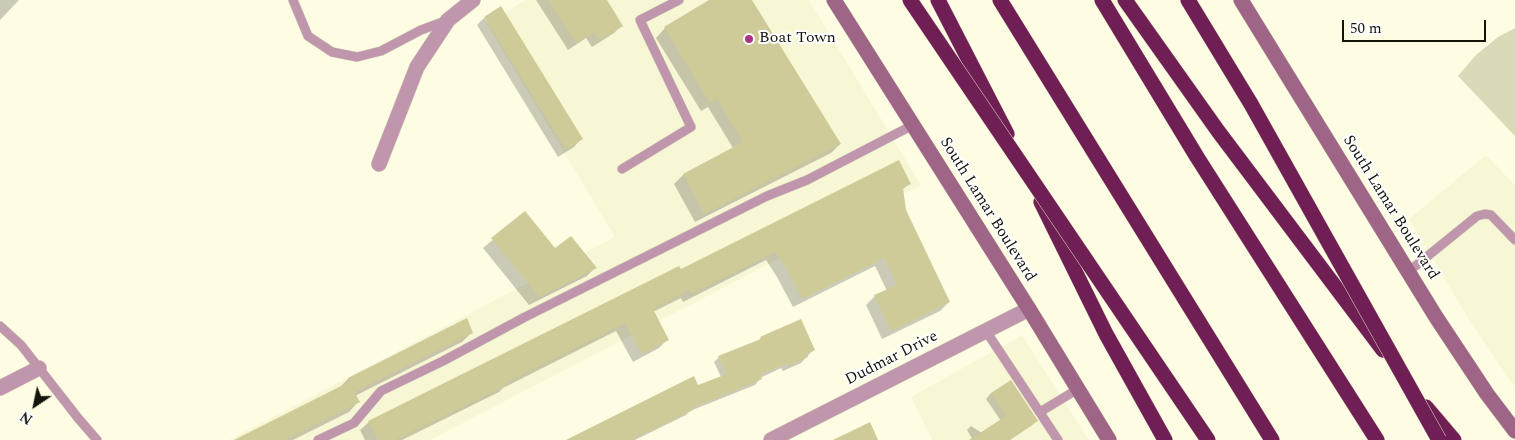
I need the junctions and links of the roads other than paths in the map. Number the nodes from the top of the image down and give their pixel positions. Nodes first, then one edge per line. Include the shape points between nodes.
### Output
1 (293, 0) edge
2 (473, 0) edge
3 (679, 0) edge
4 (834, 0) edge
5 (910, 0) edge
6 (938, 0) edge
7 (1000, 0) edge
8 (1102, 0) edge
9 (1125, 0) edge
10 (1188, 0) edge
11 (1241, 0) edge
12 (448, 20) junction
13 (913, 125) junction
14 (380, 164) dead end
15 (622, 169) dead end
16 (1515, 240) edge
17 (1408, 272) junction
18 (1029, 309) junction
19 (0, 326) edge
20 (986, 331) junction
21 (39, 368) junction
22 (0, 388) edge
23 (1078, 389) junction
24 (1040, 412) junction
25 (1515, 430) edge
26 (788, 436) edge
27 (97, 440) edge
28 (318, 440) edge
29 (771, 440) edge
30 (1058, 440) edge
31 (1109, 440) edge
32 (1165, 440) edge
33 (1208, 440) edge
34 (1272, 440) edge
35 (1377, 440) edge
36 (1439, 440) edge
37 (1454, 440) edge

1 - 12 lane via 308,36 332,52 357,57 382,51
2 - 12 street
3 - 15 lane via 640,20 691,127
4 - 13 main road, South Lamar Boulevard
5 - 33 highway, bridge
6 - 32 highway via 1106,334
7 - 34 highway
8 - 35 highway via 1197,157
9 - 37 highway via 1218,131
10 - 36 highway, bridge via 1251,104
11 - 17 main road, South Lamar Boulevard
12 - 14 street via 417,67
13 - 18 main road, South Lamar Boulevard
13 - 28 lane via 807,180 767,196 525,316 381,391 354,423
16 - 17 lane via 1491,215 1477,216
17 - 25 main road, South Lamar Boulevard via 1482,386
18 - 20 street, Dudmar Drive
18 - 23 main road, South Lamar Boulevard
19 - 21 lane
20 - 24 lane
20 - 26 street, Dudmar Drive
21 - 22 street
21 - 27 lane
23 - 24 lane
23 - 31 main road, South Lamar Boulevard
24 - 30 lane
26 - 29 street, Dudmar Drive

